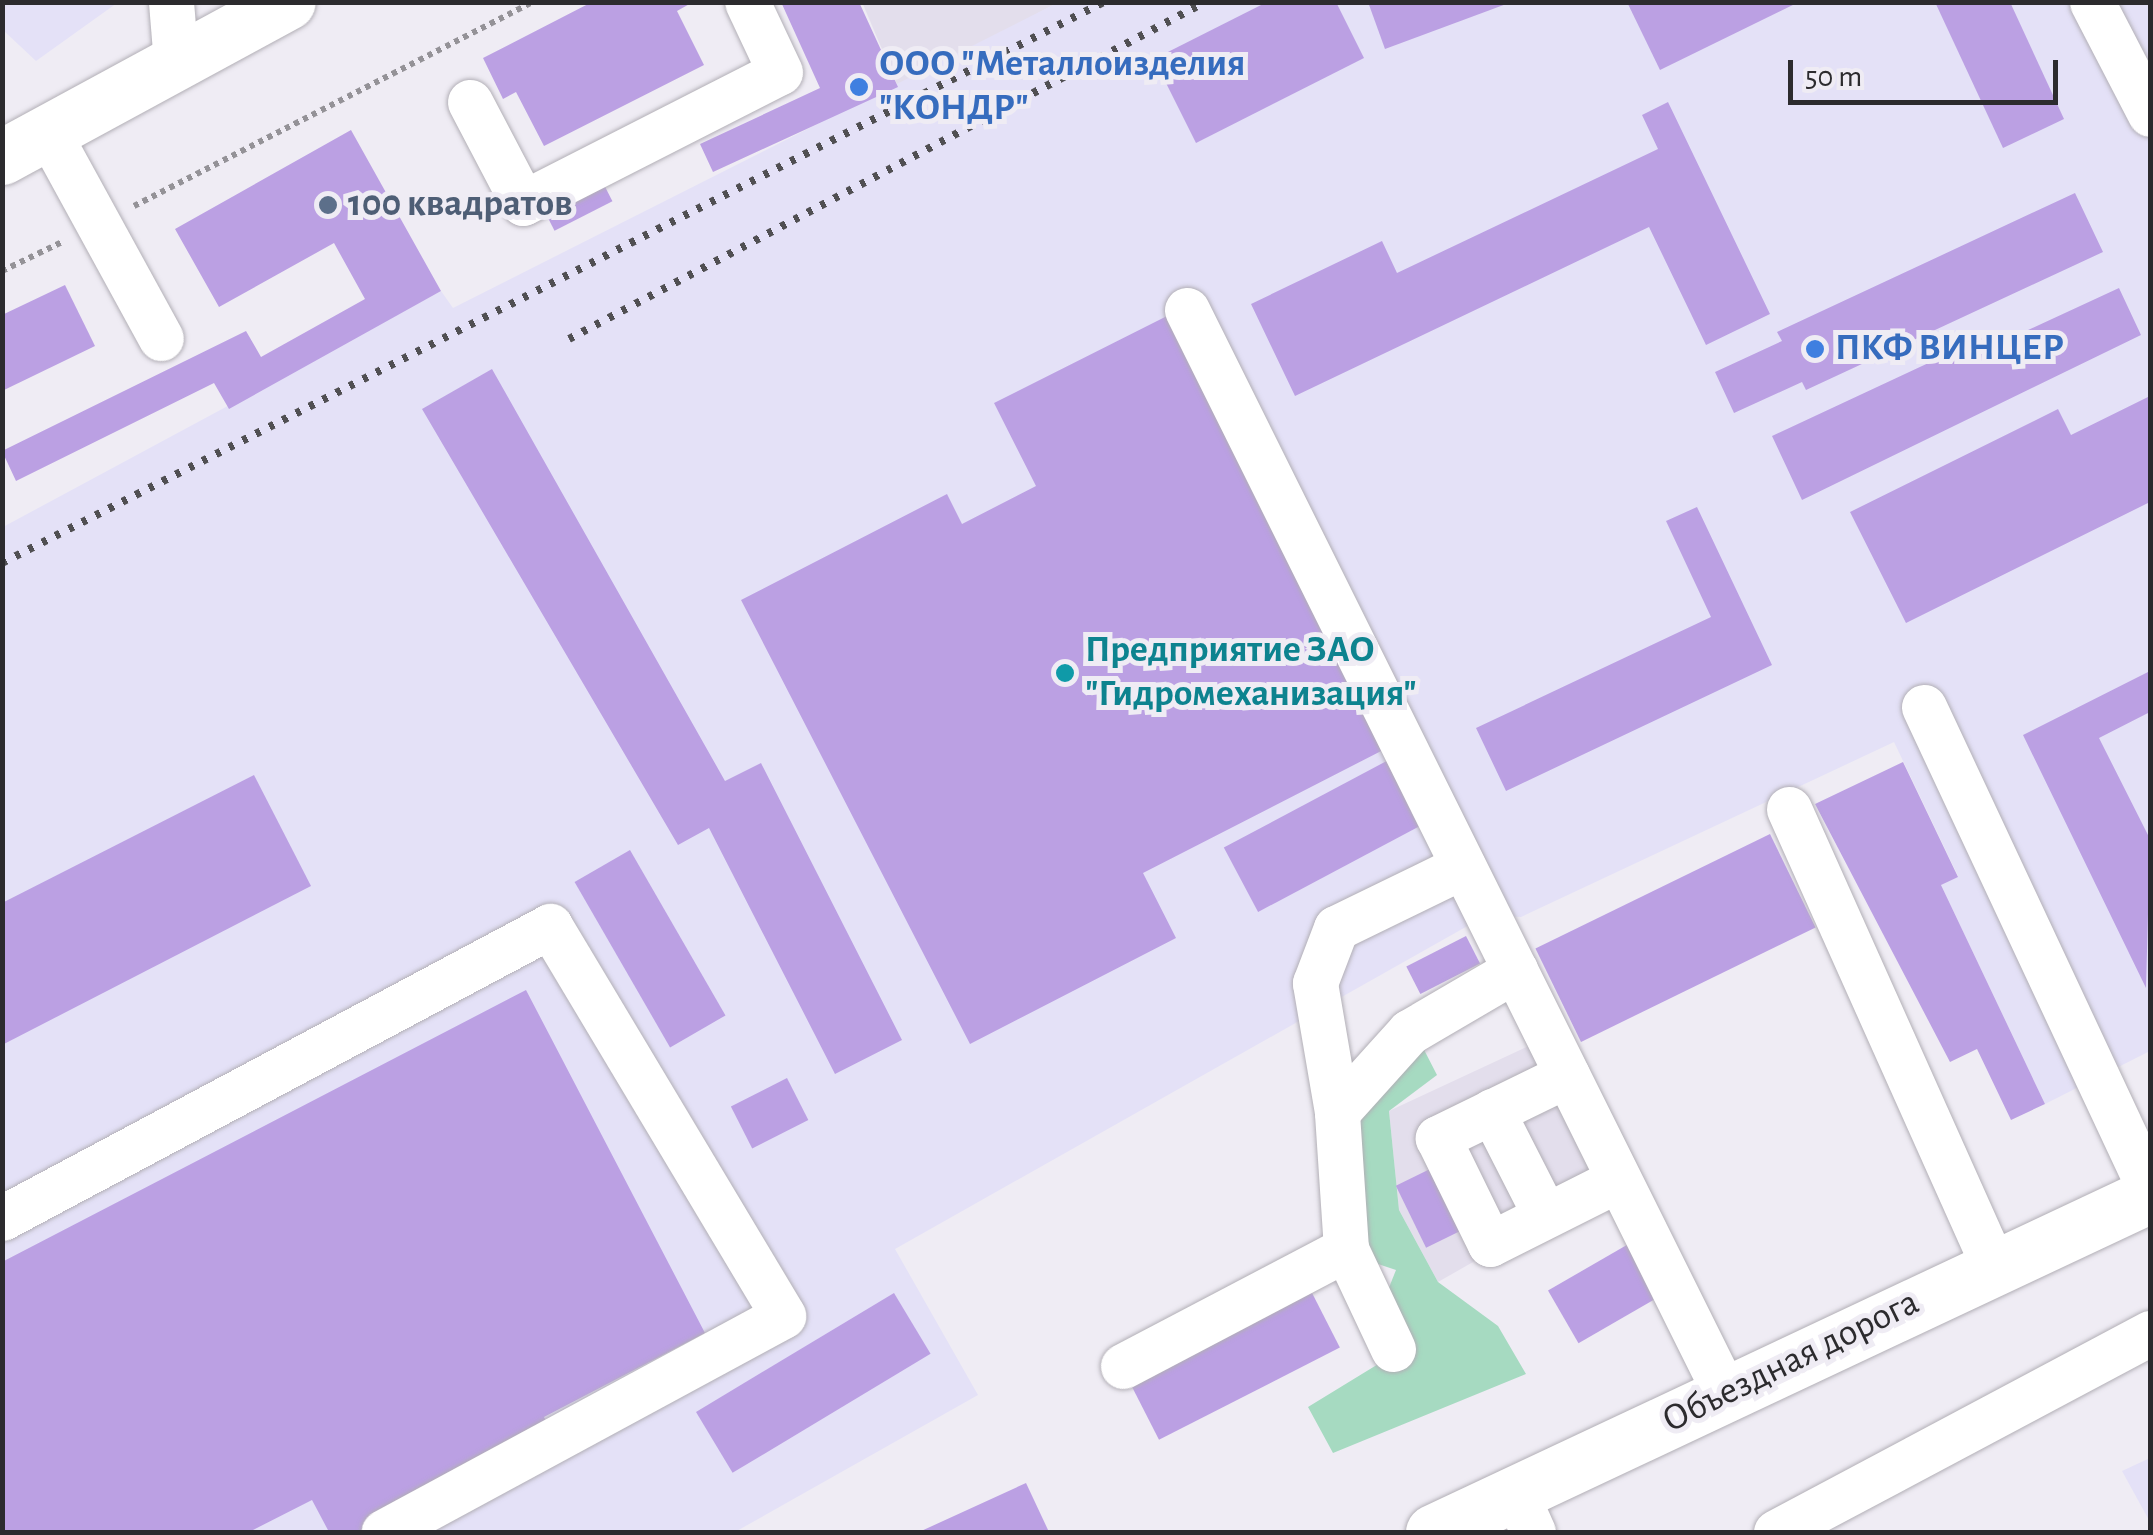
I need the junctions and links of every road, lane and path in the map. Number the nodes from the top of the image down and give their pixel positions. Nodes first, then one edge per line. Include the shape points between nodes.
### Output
1 (171, 2) edge
2 (288, 2) edge
3 (532, 2) edge
4 (747, 2) edge
5 (2092, 2) edge
6 (176, 63) junction
7 (470, 102) dead end
8 (2150, 114) edge
9 (25, 144) edge
10 (99, 224) junction
11 (2, 271) edge
12 (1187, 310) dead end
13 (162, 338) dead end
14 (1924, 706) dead end
15 (1789, 808) dead end
16 (1463, 866) junction
17 (1515, 970) junction
18 (1567, 1075) junction
19 (1492, 1111) junction
20 (1337, 1112) junction
21 (1617, 1180) junction
22 (2150, 1193) edge
23 (1546, 1215) junction
24 (2, 1218) edge
25 (1346, 1249) junction
26 (1993, 1265) junction
27 (2150, 1334) edge
28 (1393, 1349) dead end
29 (1123, 1366) dead end
30 (1726, 1394) junction
31 (1524, 1513) edge
32 (384, 1532) edge
33 (1432, 1532) edge
34 (1776, 1532) edge

1 - 6 street
2 - 6 main road
3 - 10 path
4 - 7 street via 780,72 523,203
5 - 8 street
6 - 9 main road
9 - 10 street
10 - 11 path
10 - 13 street
12 - 16 street
14 - 22 street
15 - 26 street
16 - 17 street
16 - 20 street via 1336,928 1315,982
17 - 18 street
17 - 20 street via 1409,1032
18 - 19 street
18 - 21 street
19 - 23 street
19 - 23 street via 1438,1138 1490,1244
20 - 25 street
21 - 23 street
21 - 30 street
22 - 26 main road, Объездная дорога
24 - 32 street via 550,926 783,1316
25 - 28 street
25 - 29 street
26 - 30 main road, Объездная дорога
27 - 34 street
30 - 31 main road, Объездная дорога
31 - 33 main road, Объездная дорога

